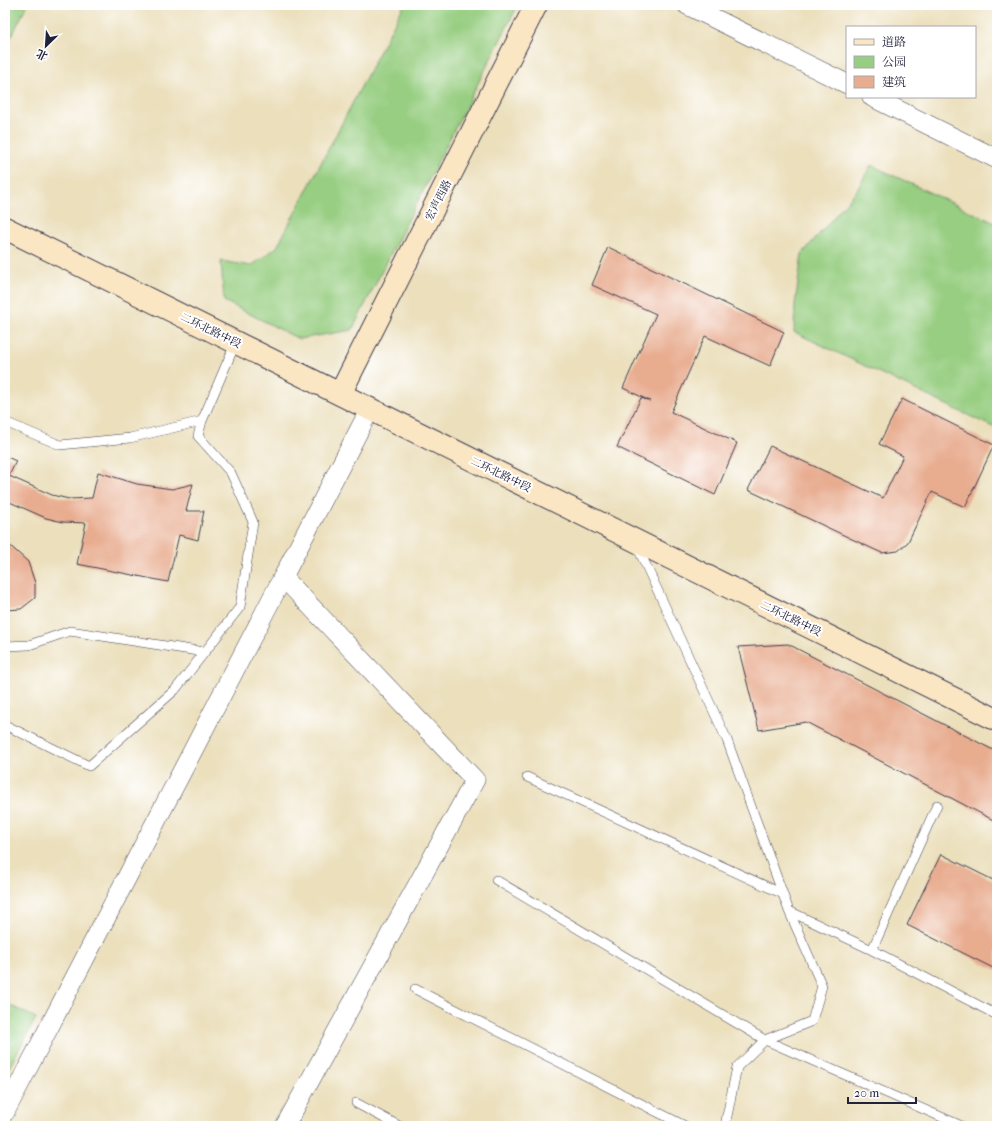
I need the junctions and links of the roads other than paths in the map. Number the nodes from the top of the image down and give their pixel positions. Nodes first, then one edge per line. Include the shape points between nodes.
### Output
1 (536, 5) edge
2 (687, 5) edge
3 (846, 84) edge
4 (874, 98) edge
5 (997, 159) edge
6 (5, 228) edge
7 (236, 342) junction
8 (340, 394) junction
9 (370, 409) junction
10 (202, 421) junction
11 (5, 422) edge
12 (634, 540) junction
13 (283, 577) junction
14 (5, 646) edge
15 (204, 652) junction
16 (997, 720) edge
17 (5, 726) edge
18 (527, 777) dead end
19 (937, 805) dead end
20 (496, 880) dead end
21 (783, 894) junction
22 (789, 910) junction
23 (872, 950) junction
24 (416, 989) dead end
25 (997, 1015) edge
26 (765, 1040) junction
27 (356, 1103) dead end
28 (5, 1112) edge
29 (284, 1126) edge
30 (398, 1126) edge
31 (685, 1126) edge
32 (725, 1126) edge
33 (962, 1126) edge

1 - 8 main road, 宏声西路
2 - 3 street
4 - 5 street
6 - 7 main road, 二环北路中段
7 - 8 main road, 二环北路中段
7 - 10 lane
8 - 9 main road, 二环北路中段
9 - 12 main road, 二环北路中段
9 - 13 street
10 - 11 lane via 130,438 60,445
10 - 15 lane via 198,436 230,473 253,522 240,607
12 - 16 main road, 二环北路中段
12 - 21 lane via 727,740
13 - 28 street
13 - 29 street via 475,780
14 - 15 lane via 29,645 70,631
15 - 17 lane via 175,690 89,766
18 - 21 lane
19 - 23 lane
20 - 26 lane
21 - 22 lane
22 - 23 lane
22 - 26 lane via 822,986 812,1021
23 - 25 lane
24 - 31 lane
26 - 32 lane via 737,1067
26 - 33 lane
27 - 30 lane

